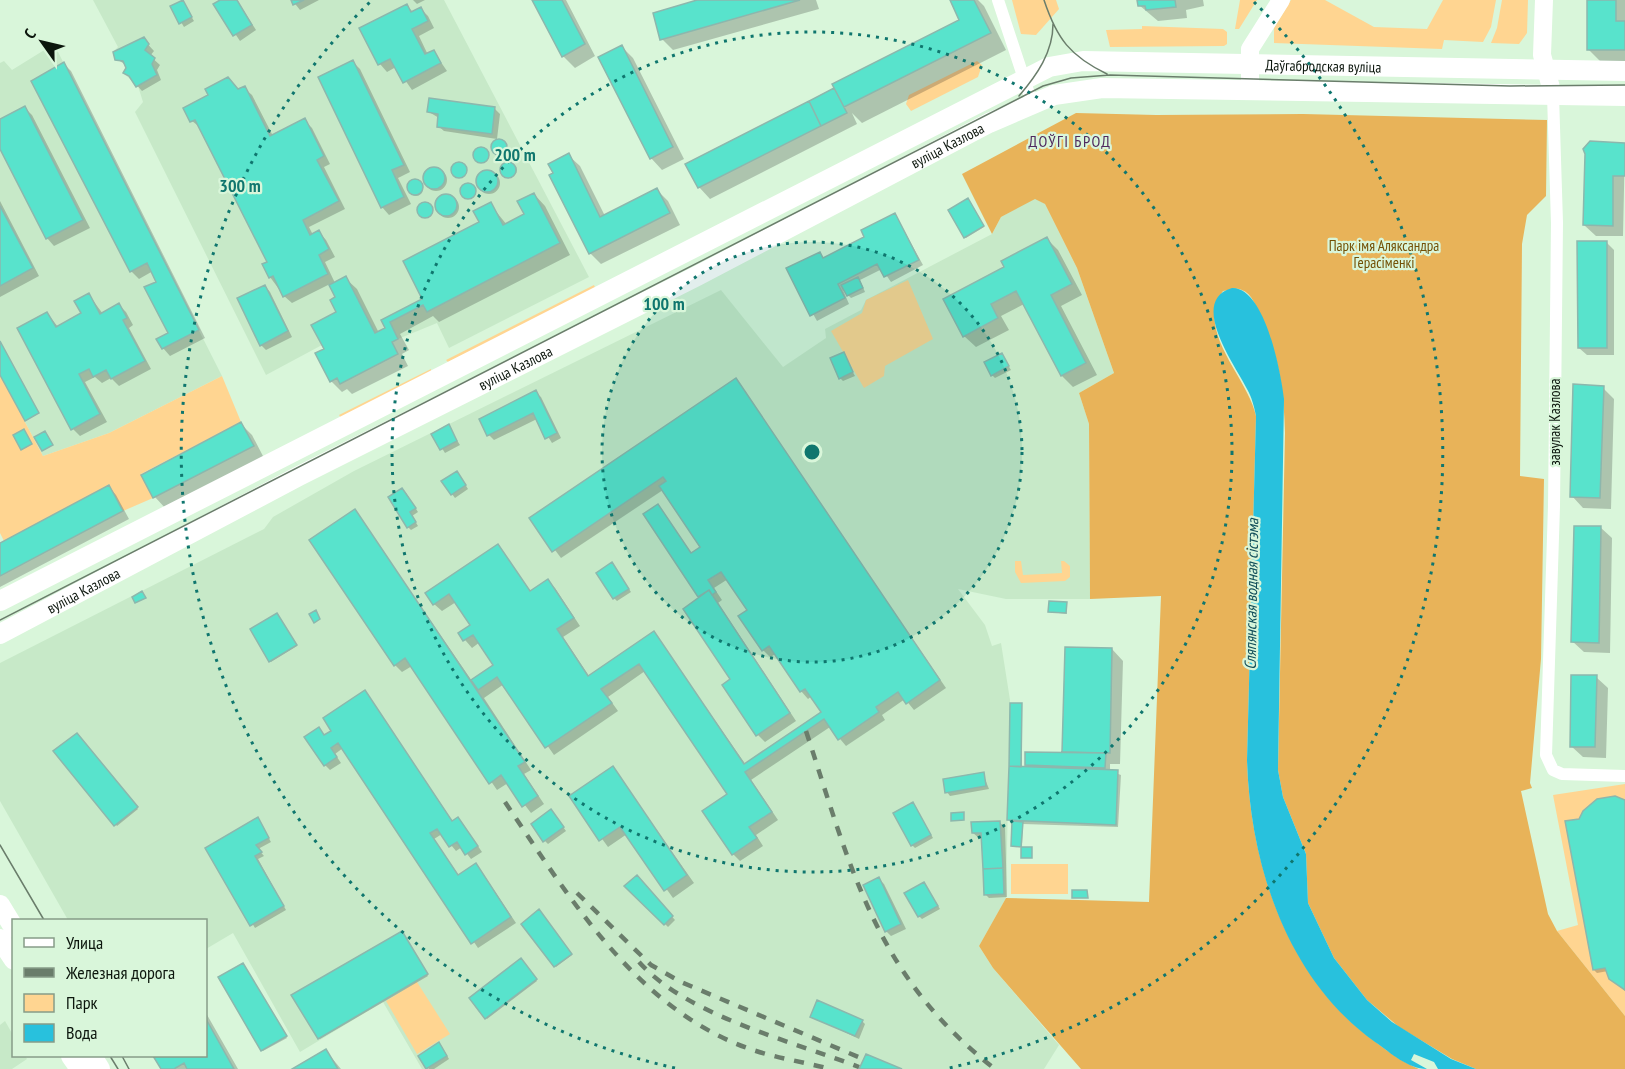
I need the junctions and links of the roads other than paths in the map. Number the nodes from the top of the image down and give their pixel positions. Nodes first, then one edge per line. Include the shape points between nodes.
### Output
1 (998, 0) edge
2 (1281, 0) edge
3 (1544, 0) edge
4 (1250, 64) junction
5 (1546, 70) junction
6 (1625, 71) edge
7 (1024, 78) junction
8 (1250, 89) junction
9 (1553, 96) junction
10 (1625, 96) edge
11 (1032, 103) junction
12 (0, 601) edge
13 (0, 634) edge
14 (1625, 776) edge
15 (0, 905) edge
16 (12, 925) edge
17 (0, 939) edge
18 (12, 957) edge

1 - 7 street
2 - 4 main road via 1250,49
3 - 5 main road, завулак Казлова via 1542,55
4 - 5 main road, Даўгабродская вуліца
4 - 7 main road, Даўгабродская вуліца via 1083,61 1049,67
4 - 8 main road
5 - 6 main road, Даўгабродская вуліца
5 - 9 main road, завулак Казлова
7 - 11 street
7 - 12 main road, вуліца Казлова
8 - 9 main road, Даўгабродская вуліца
8 - 11 main road, Даўгабродская вуліца via 1102,88 1054,95
9 - 10 main road, Даўгабродская вуліца
9 - 14 street, завулак Казлова via 1557,223 1554,506 1546,755 1553,770 1562,774
11 - 13 main road, вуліца Казлова via 289,481
15 - 16 main road
17 - 18 main road

